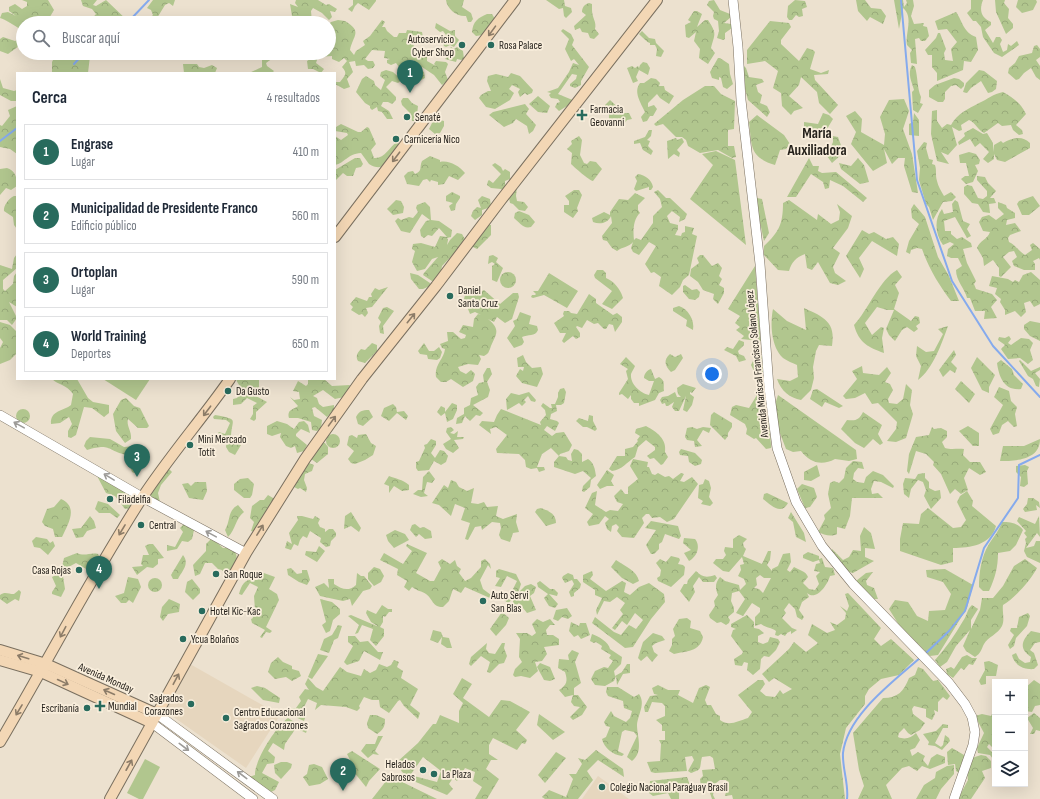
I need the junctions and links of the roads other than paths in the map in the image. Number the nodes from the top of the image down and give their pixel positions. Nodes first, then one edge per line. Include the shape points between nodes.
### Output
1 (515, 0) edge
2 (658, 0) edge
3 (733, 0) edge
4 (336, 236) edge
5 (229, 380) edge
6 (0, 415) edge
7 (142, 497) junction
8 (246, 553) junction
9 (0, 650) edge
10 (0, 660) edge
11 (44, 668) junction
12 (157, 714) junction
13 (152, 723) junction
14 (0, 742) edge
15 (110, 799) edge
16 (253, 799) edge
17 (273, 799) edge
18 (954, 799) edge

1 -> 4 main road
8 -> 2 main road via 305,459 362,379
3 - 18 street, Avenida Mariscal Francisco Solano López via 741,100 760,264 769,388 778,448 796,502 822,546 853,584 949,683 965,704 972,718 974,745
5 -> 7 main road
7 -> 6 street
8 -> 7 street
7 -> 11 main road via 80,600
12 -> 8 main road
11 -> 9 main road, Avenida Monday
10 - 11 main road, Avenida Monday
12 -> 11 main road, Avenida Monday
11 -> 13 main road, Avenida Monday
11 -> 14 main road
12 - 13 main road
17 -> 12 street, Avenida Monday
15 -> 13 main road
13 -> 16 street, Avenida Monday

